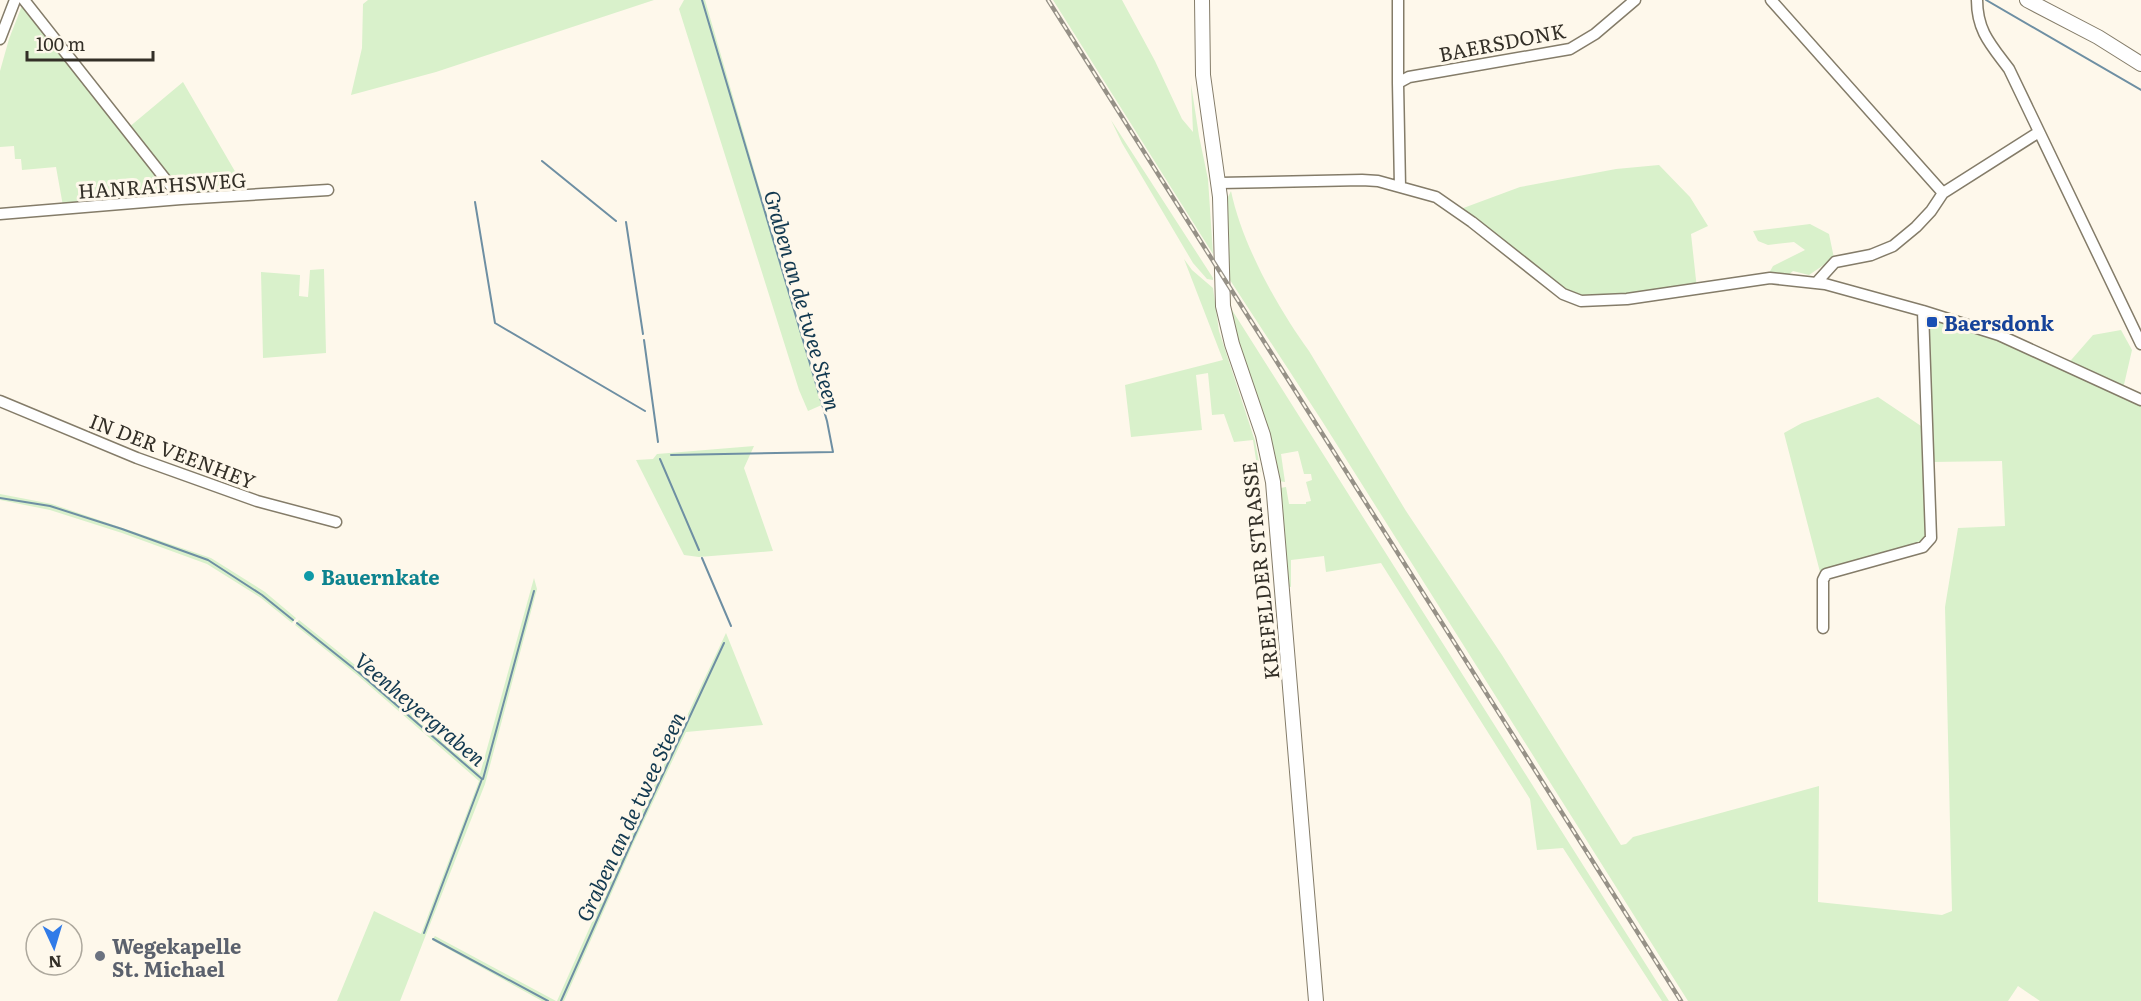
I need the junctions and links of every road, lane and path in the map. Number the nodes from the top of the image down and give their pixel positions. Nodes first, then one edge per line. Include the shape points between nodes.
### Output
1 (15, 0) edge
2 (24, 0) edge
3 (1202, 0) edge
4 (1398, 0) edge
5 (1635, 0) edge
6 (1770, 0) edge
7 (1977, 0) edge
8 (2027, 0) edge
9 (0, 39) edge
10 (2141, 64) edge
11 (1398, 83) junction
12 (2039, 132) junction
13 (1219, 183) junction
14 (1401, 187) junction
15 (328, 190) dead end
16 (1942, 194) junction
17 (181, 199) junction
18 (0, 214) edge
19 (1816, 283) junction
20 (1923, 311) junction
21 (2141, 344) edge
22 (2141, 400) edge
23 (0, 401) edge
24 (336, 522) dead end
25 (1823, 628) dead end
26 (1316, 1001) edge

1 - 9 street
2 - 17 street
3 - 13 main road, KREFELDER STRASSE via 1203,75
4 - 11 street
5 - 11 street, BAERSDONK via 1595,34 1570,49 1409,77
6 - 16 street
7 - 12 street via 1977,18 1984,34 2009,69
8 - 10 main road
11 - 14 street
12 - 16 street
12 - 21 street
13 - 14 street via 1362,180
13 - 26 main road, KREFELDER STRASSE via 1226,319 1263,435 1273,482
14 - 19 street via 1436,197 1563,294 1581,301 1627,299 1770,278
15 - 17 street, HANRATHSWEG
16 - 19 street via 1916,227 1893,246 1835,262
17 - 18 street, HANRATHSWEG
19 - 20 street
20 - 22 street via 1999,335
20 - 25 street via 1930,542 1826,574
23 - 24 street, IN DER VEENHEY via 235,494

